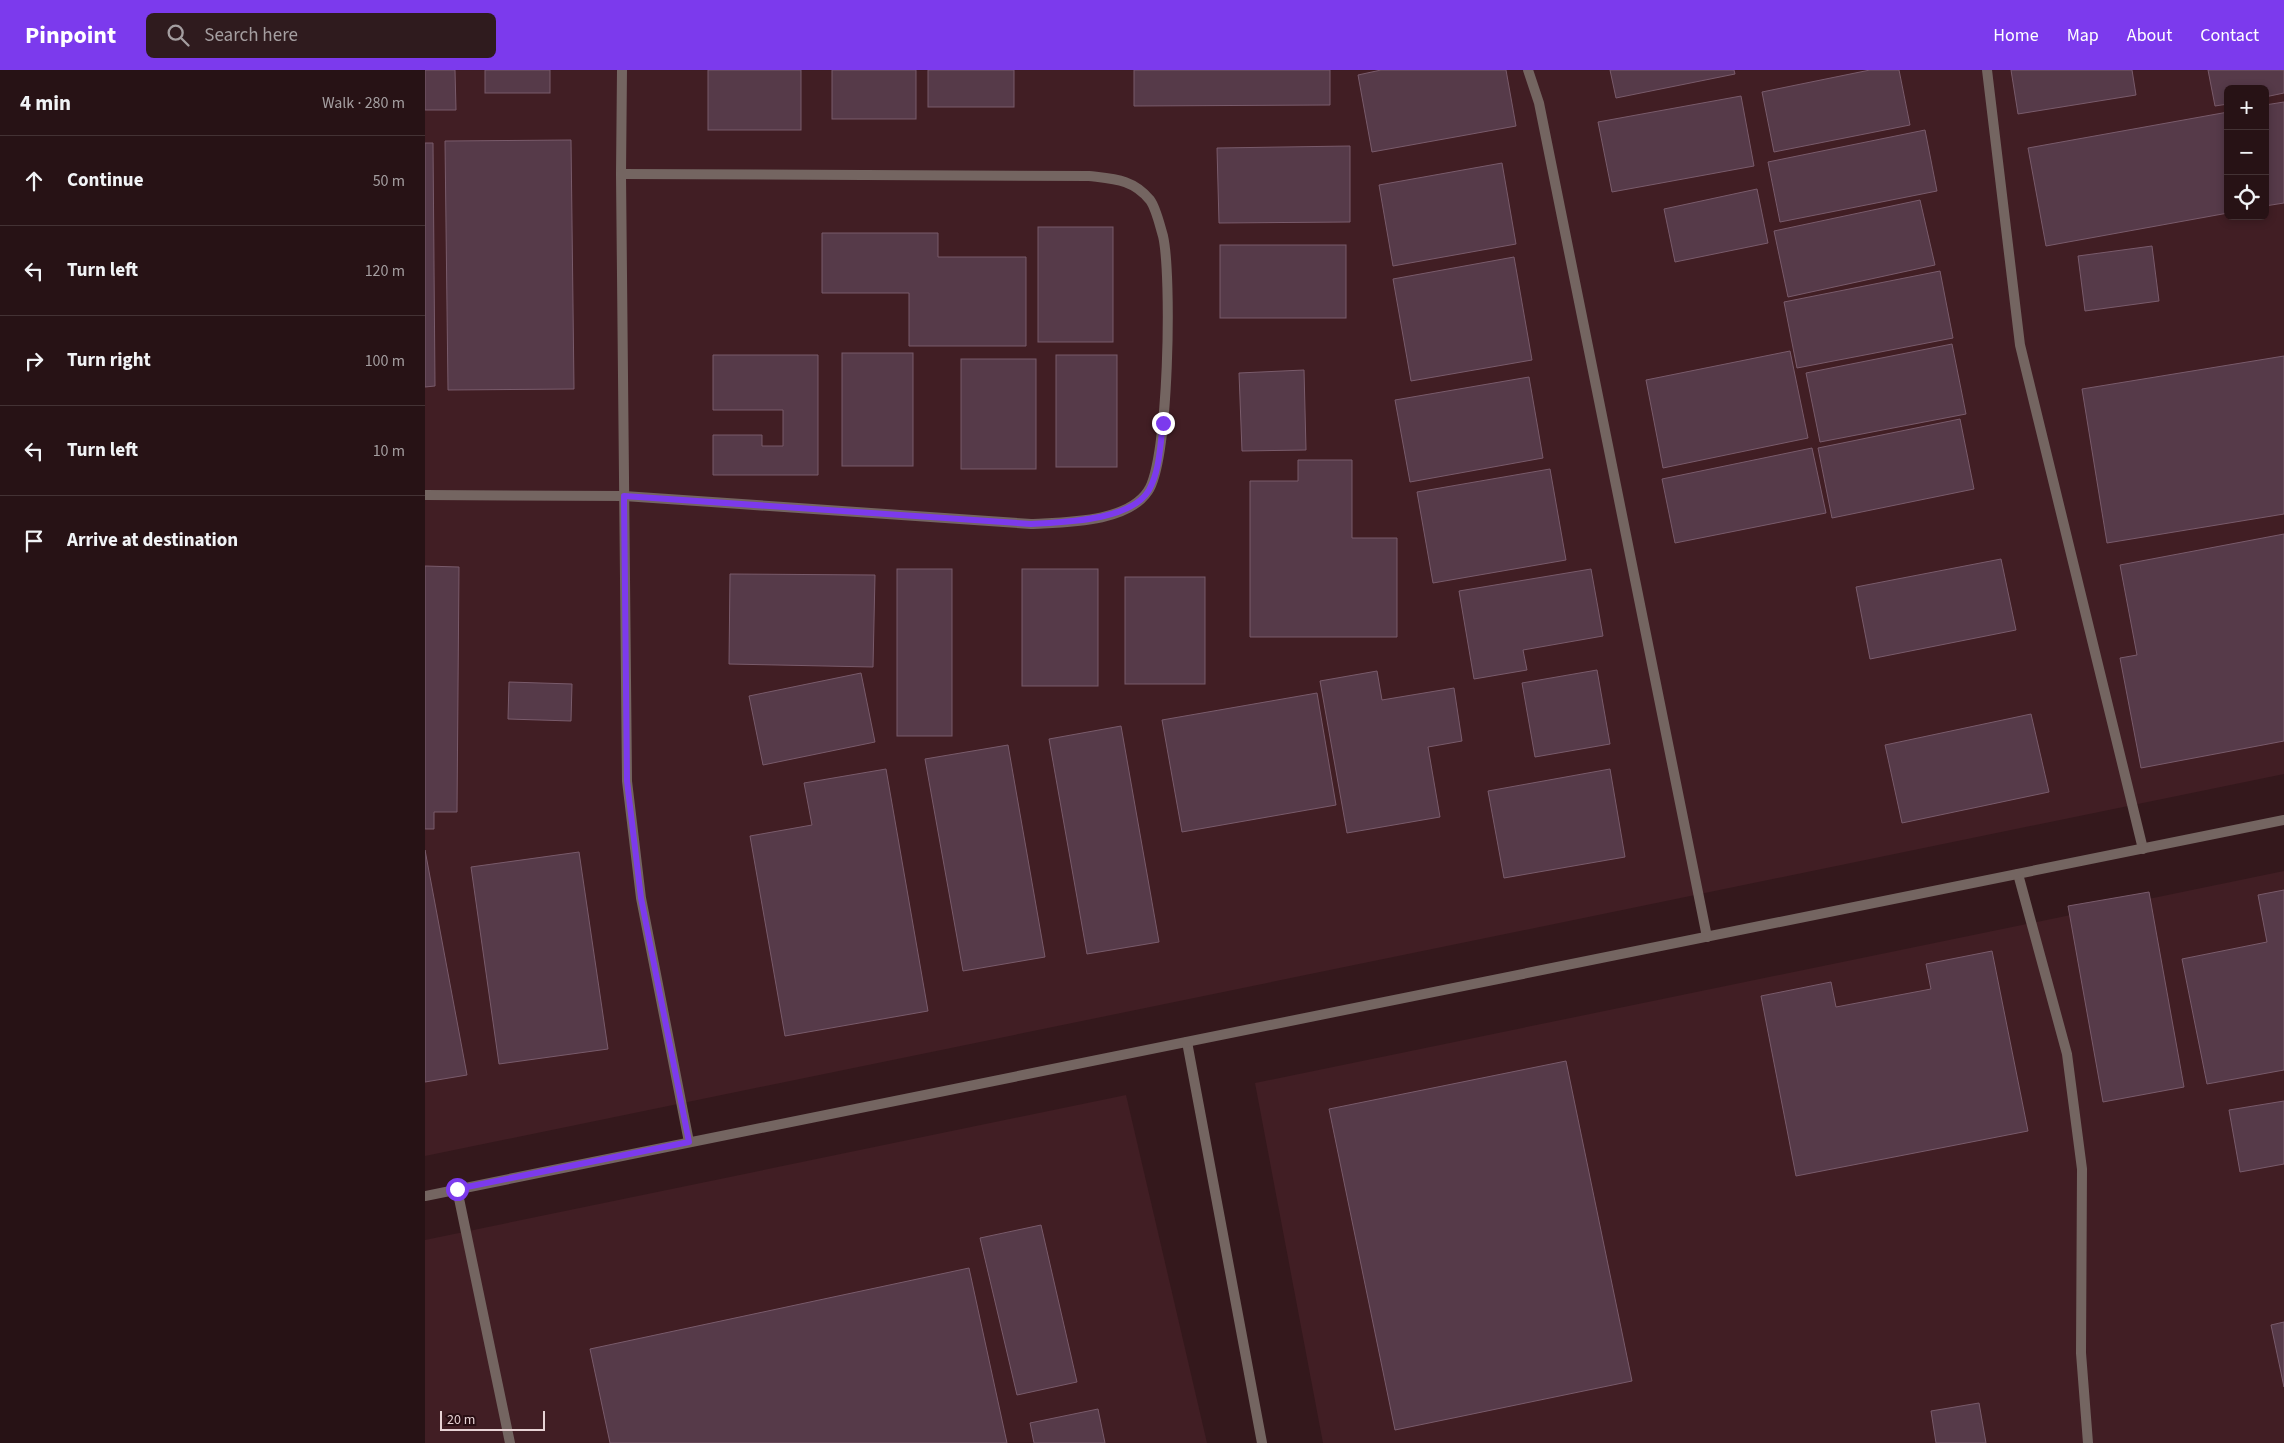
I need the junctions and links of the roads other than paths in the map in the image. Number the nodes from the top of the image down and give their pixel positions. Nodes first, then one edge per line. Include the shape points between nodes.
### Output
1 (622, 70) edge
2 (1528, 70) edge
3 (1987, 70) edge
4 (621, 174) junction
5 (425, 495) edge
6 (624, 496) junction
7 (2284, 820) edge
8 (2143, 849) junction
9 (2018, 874) junction
10 (1707, 937) junction
11 (1187, 1042) junction
12 (689, 1142) junction
13 (457, 1189) junction
14 (425, 1196) edge
15 (510, 1443) edge
16 (1262, 1443) edge
17 (2088, 1443) edge

1 - 4 street
2 - 10 street via 1539,103
3 - 8 street via 2021,345
4 - 6 street
4 - 6 street via 1089,176 1129,181 1151,201 1163,236 1168,300 1163,423 1157,466 1148,491 1129,508 1091,520 1031,524
5 - 6 street
6 - 12 street via 627,781 641,898
7 - 8 street
8 - 9 street
9 - 10 street
9 - 17 street via 2067,1054 2082,1169 2081,1353
10 - 11 street
11 - 12 street
11 - 16 street
12 - 13 street
13 - 14 street
13 - 15 street

